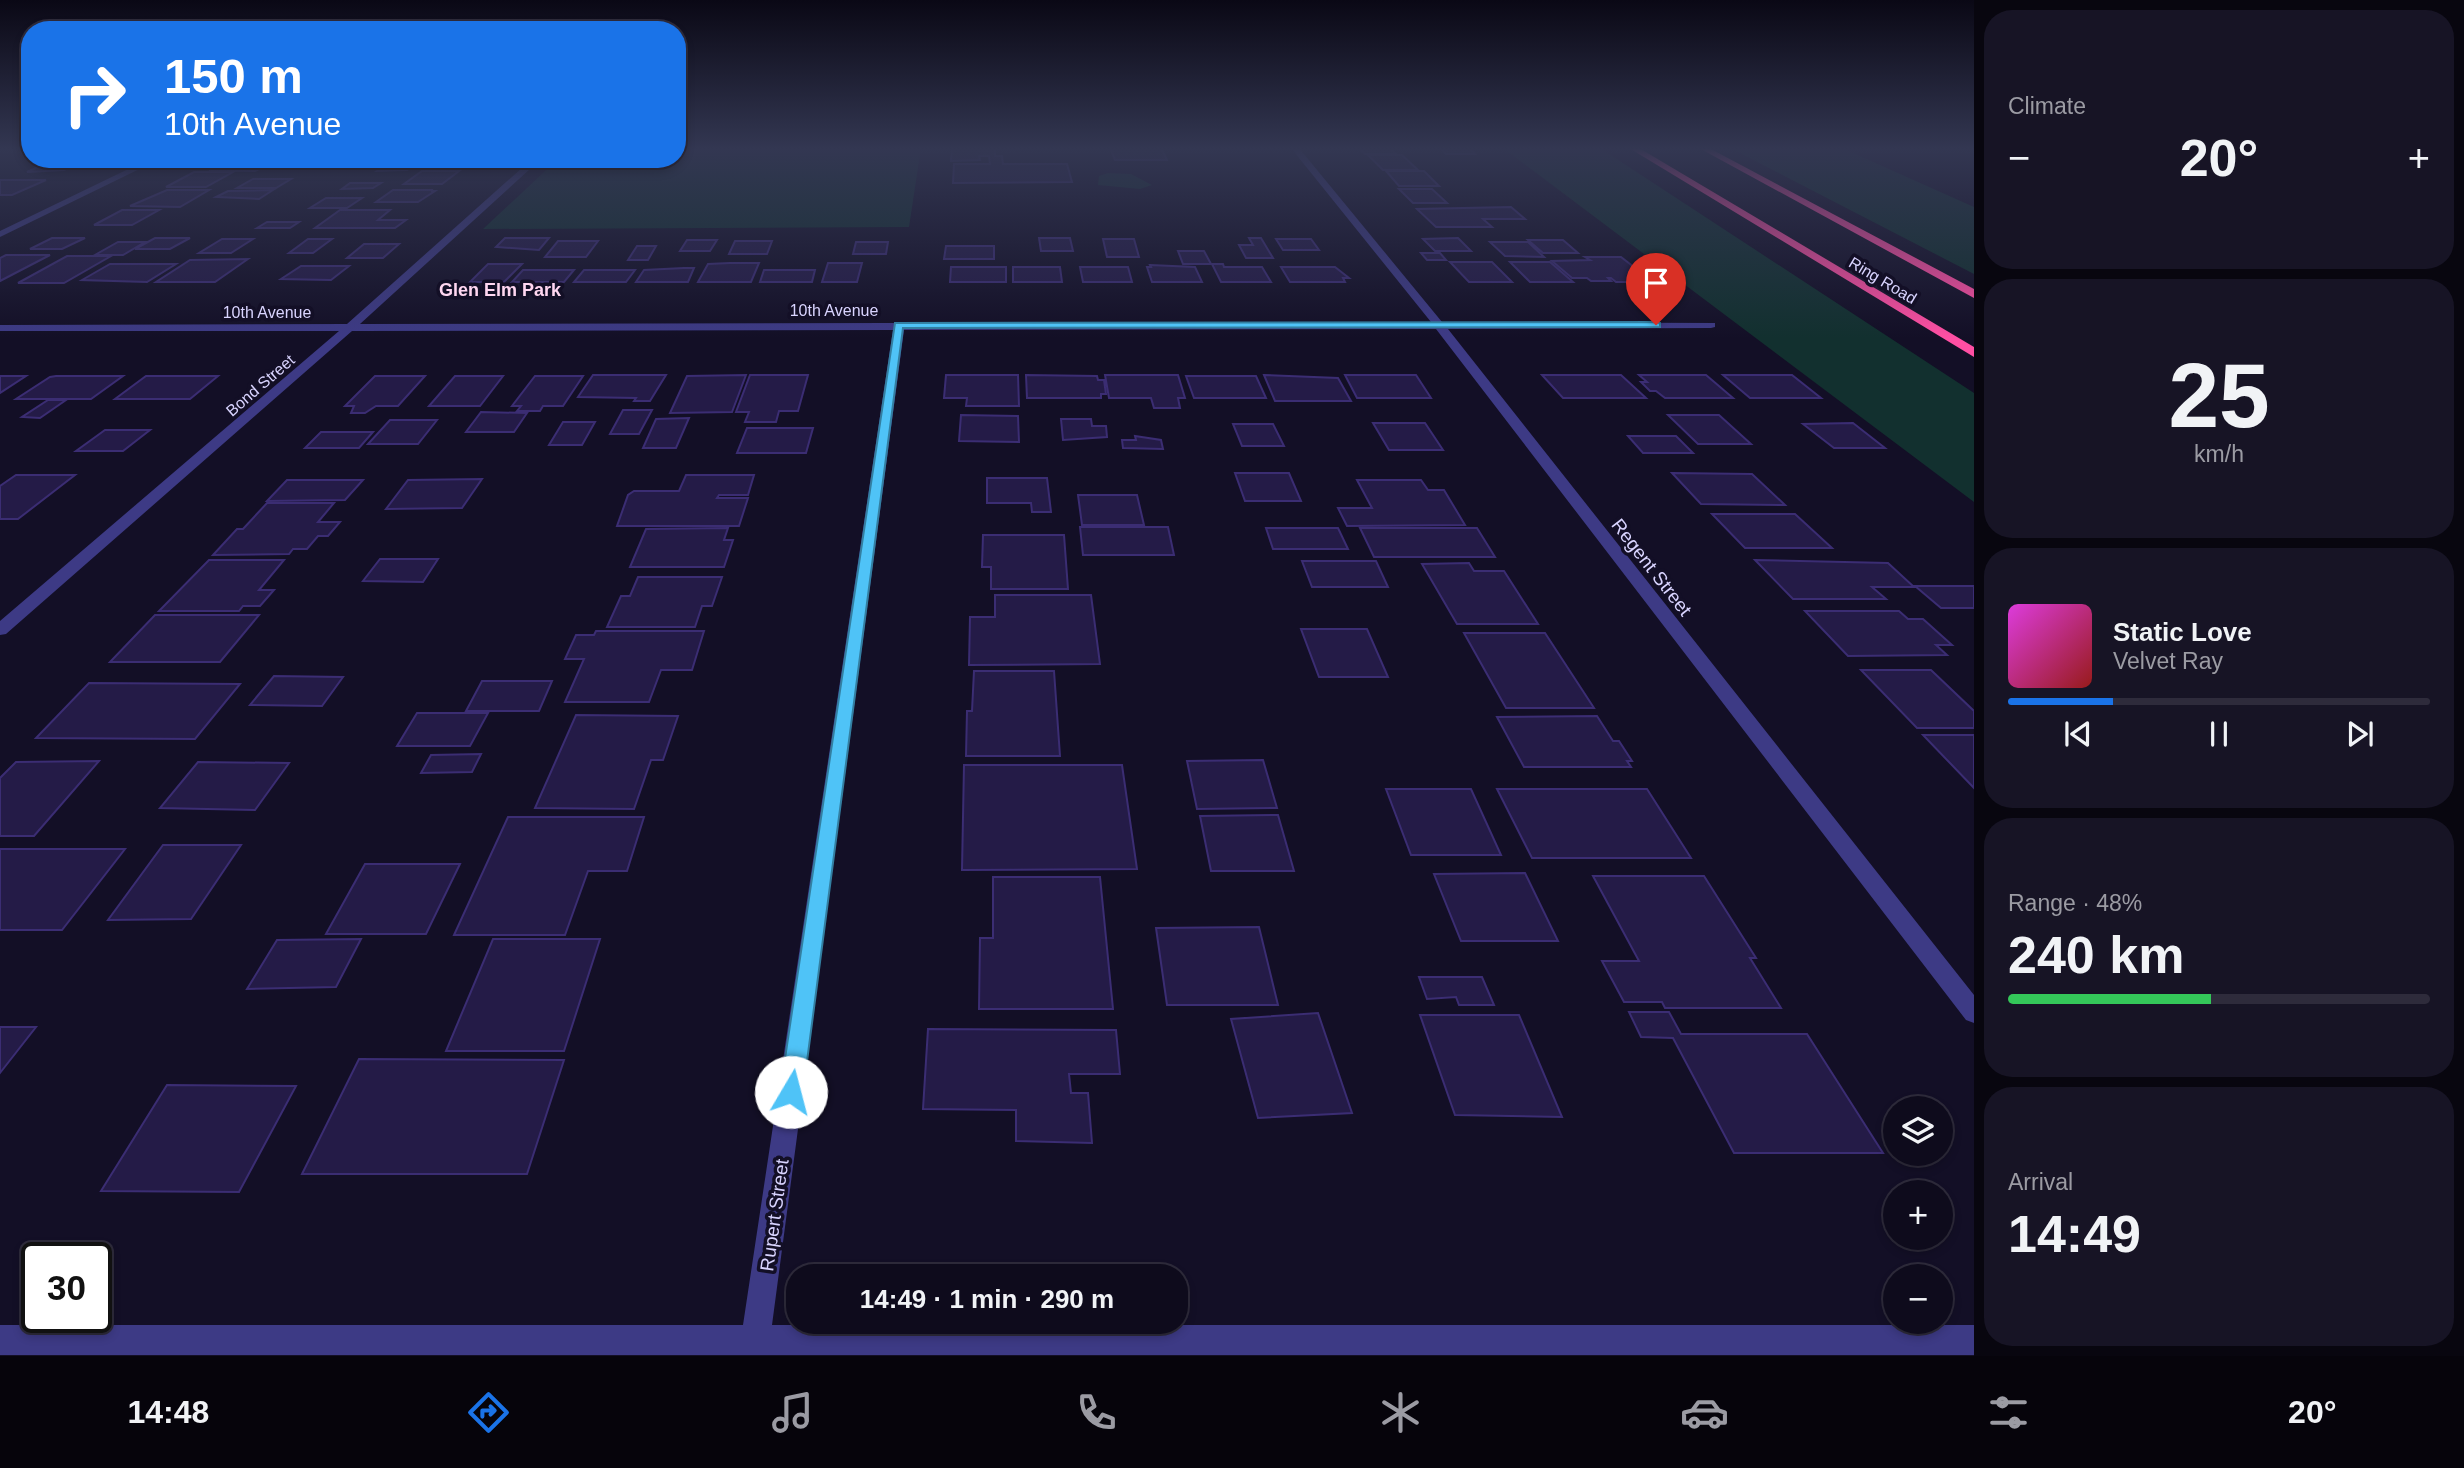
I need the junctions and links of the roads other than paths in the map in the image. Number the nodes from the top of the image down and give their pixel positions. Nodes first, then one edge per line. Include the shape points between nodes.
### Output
1 (47, 211) edge
2 (479, 211) edge
3 (1346, 211) edge
4 (1738, 211) edge
5 (1820, 211) edge
6 (0, 234) edge
7 (1974, 294) edge
8 (1439, 325) junction
9 (1711, 325) dead end
10 (899, 326) junction
11 (0, 328) edge
12 (349, 328) junction
13 (1974, 353) edge
14 (0, 630) edge
15 (1974, 1013) edge
16 (0, 1340) edge
17 (1974, 1340) edge
18 (755, 1348) edge

1 - 6 street
2 - 12 street, Bond Street
3 - 8 street, Regent Street
4 - 13 highway, Ring Road
5 - 7 highway, Ring Road
8 - 9 street, 10th Avenue
8 - 10 street, 10th Avenue
8 - 15 street, Regent Street
10 - 12 street, 10th Avenue
10 - 18 street, Rupert Street
11 - 12 street, 10th Avenue
12 - 14 street, Bond Street
16 - 18 street
17 - 18 street

